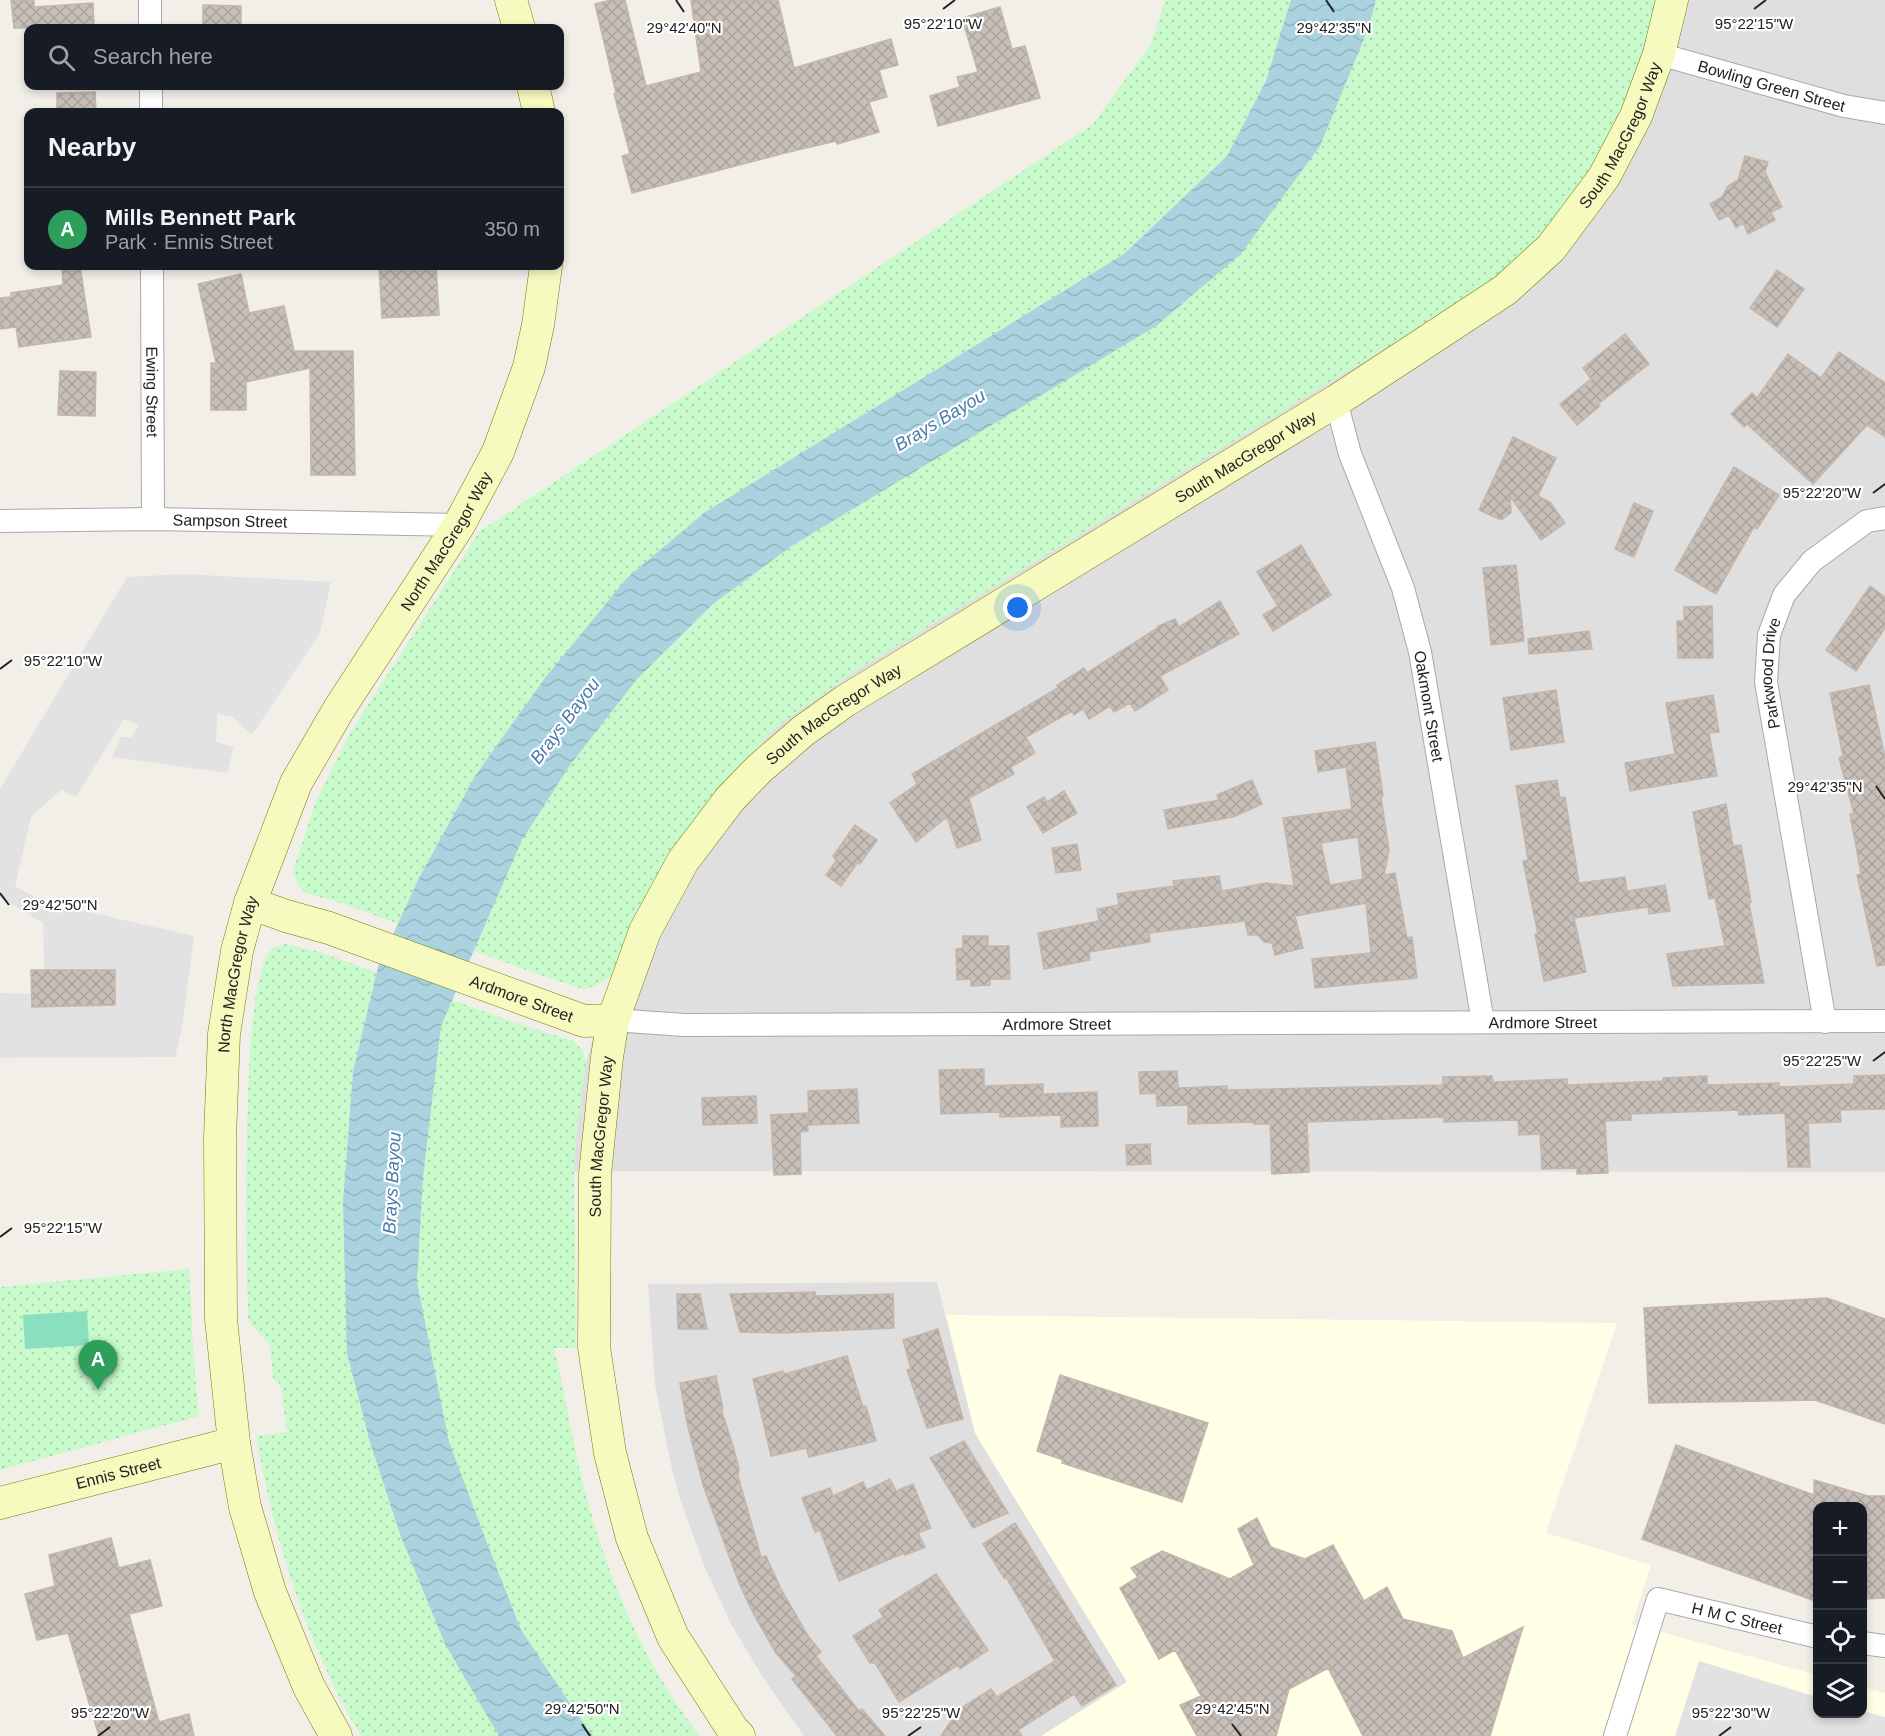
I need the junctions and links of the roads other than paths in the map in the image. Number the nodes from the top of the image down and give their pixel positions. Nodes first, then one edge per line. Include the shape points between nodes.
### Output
1 (150, 0) edge
2 (511, 0) edge
3 (1671, 0) edge
4 (150, 24) edge
5 (518, 24) edge
6 (1659, 54) junction
7 (151, 90) edge
8 (534, 90) edge
9 (151, 108) edge
10 (538, 108) edge
11 (1885, 112) edge
12 (152, 270) edge
13 (545, 270) edge
14 (1336, 401) junction
15 (1885, 518) edge
16 (153, 519) junction
17 (0, 521) edge
18 (459, 525) junction
19 (250, 903) junction
20 (613, 1020) junction
21 (1885, 1021) edge
22 (1483, 1022) junction
23 (1825, 1022) junction
24 (234, 1443) junction
25 (0, 1503) edge
26 (1813, 1636) edge
27 (1867, 1644) edge
28 (1885, 1646) edge
29 (336, 1736) edge
30 (739, 1736) edge
31 (1615, 1736) edge

1 - 4 street
2 - 5 main road
3 - 6 main road, South MacGregor Way
6 - 11 street, Bowling Green Street via 1844,106
6 - 14 main road, South MacGregor Way via 1636,116 1604,177 1551,248 1505,290
7 - 9 street
8 - 10 main road
12 - 16 street, Ewing Street
13 - 18 main road, North MacGregor Way via 524,384 498,452
14 - 20 main road, South MacGregor Way via 845,701 803,731 730,799 683,861 645,931
14 - 22 street, Oakmont Street via 1350,454 1403,588 1420,652
15 - 23 street, Parkwood Drive via 1867,521 1812,561 1784,595 1769,635 1766,682
16 - 17 street, Sampson Street
16 - 18 street, Sampson Street
18 - 19 main road, North MacGregor Way via 339,709 296,783
19 - 20 main road, Ardmore Street via 330,928 584,1021
19 - 24 main road, North MacGregor Way via 237,951 224,1034 221,1093 221,1319
20 - 22 street, Ardmore Street via 684,1025
20 - 30 main road, South MacGregor Way via 595,1174 594,1234 594,1347 610,1453 632,1538 673,1637
21 - 23 street, Ardmore Street
22 - 23 street, Ardmore Street
24 - 25 main road, Ennis Street
24 - 29 main road, North MacGregor Way via 245,1507 270,1592 309,1687
26 - 31 street, H M C Street via 1658,1599
27 - 28 street

